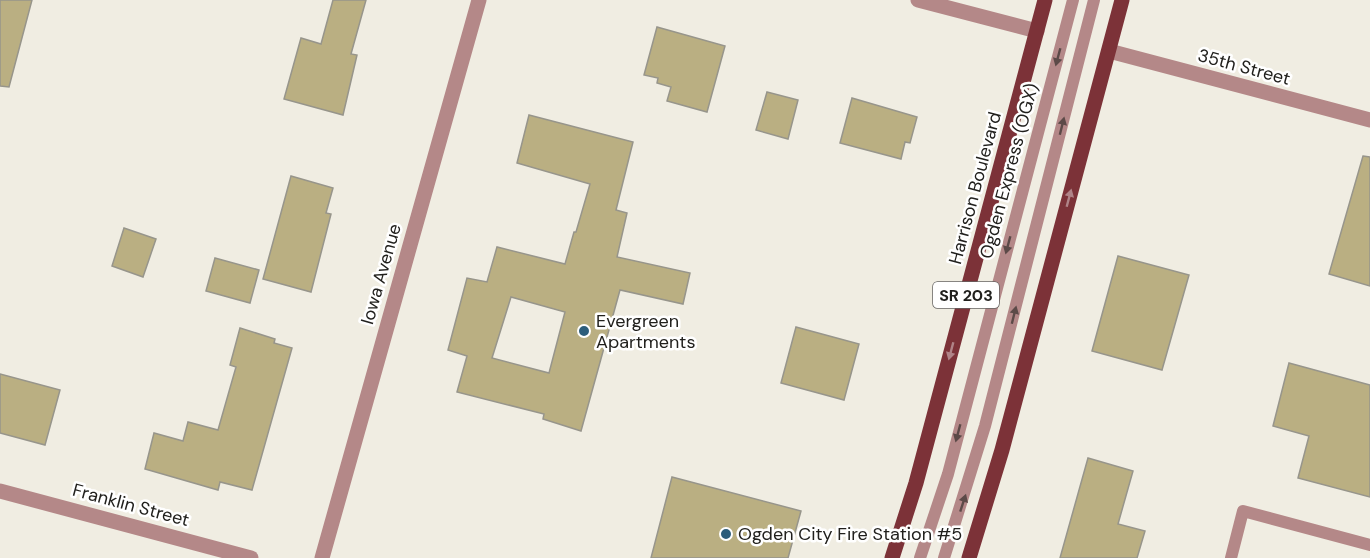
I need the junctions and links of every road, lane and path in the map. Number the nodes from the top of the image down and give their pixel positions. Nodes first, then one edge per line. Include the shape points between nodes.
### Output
1 (479, 0) edge
2 (918, 0) edge
3 (1046, 0) edge
4 (1074, 0) edge
5 (1094, 0) edge
6 (1122, 0) edge
7 (1037, 31) junction
8 (1109, 51) junction
9 (1370, 120) edge
10 (0, 490) edge
11 (1370, 545) edge
12 (251, 558) edge
13 (322, 558) edge
14 (892, 558) edge
15 (920, 558) edge
16 (944, 558) edge
17 (969, 558) edge
18 (1231, 558) edge

1 - 13 street, Iowa Avenue
2 - 7 street
3 - 7 main road, Harrison Boulevard / SR 203
4 -> 15 lane, Ogden Express (OGX) via 948,474
16 -> 5 lane via 980,446
6 - 8 main road
7 -> 14 main road, Harrison Boulevard / SR 203 via 916,483
8 - 9 street, 35th Street
17 -> 8 main road via 1002,450
10 - 12 street, Franklin Street
11 - 18 lane via 1243,511

